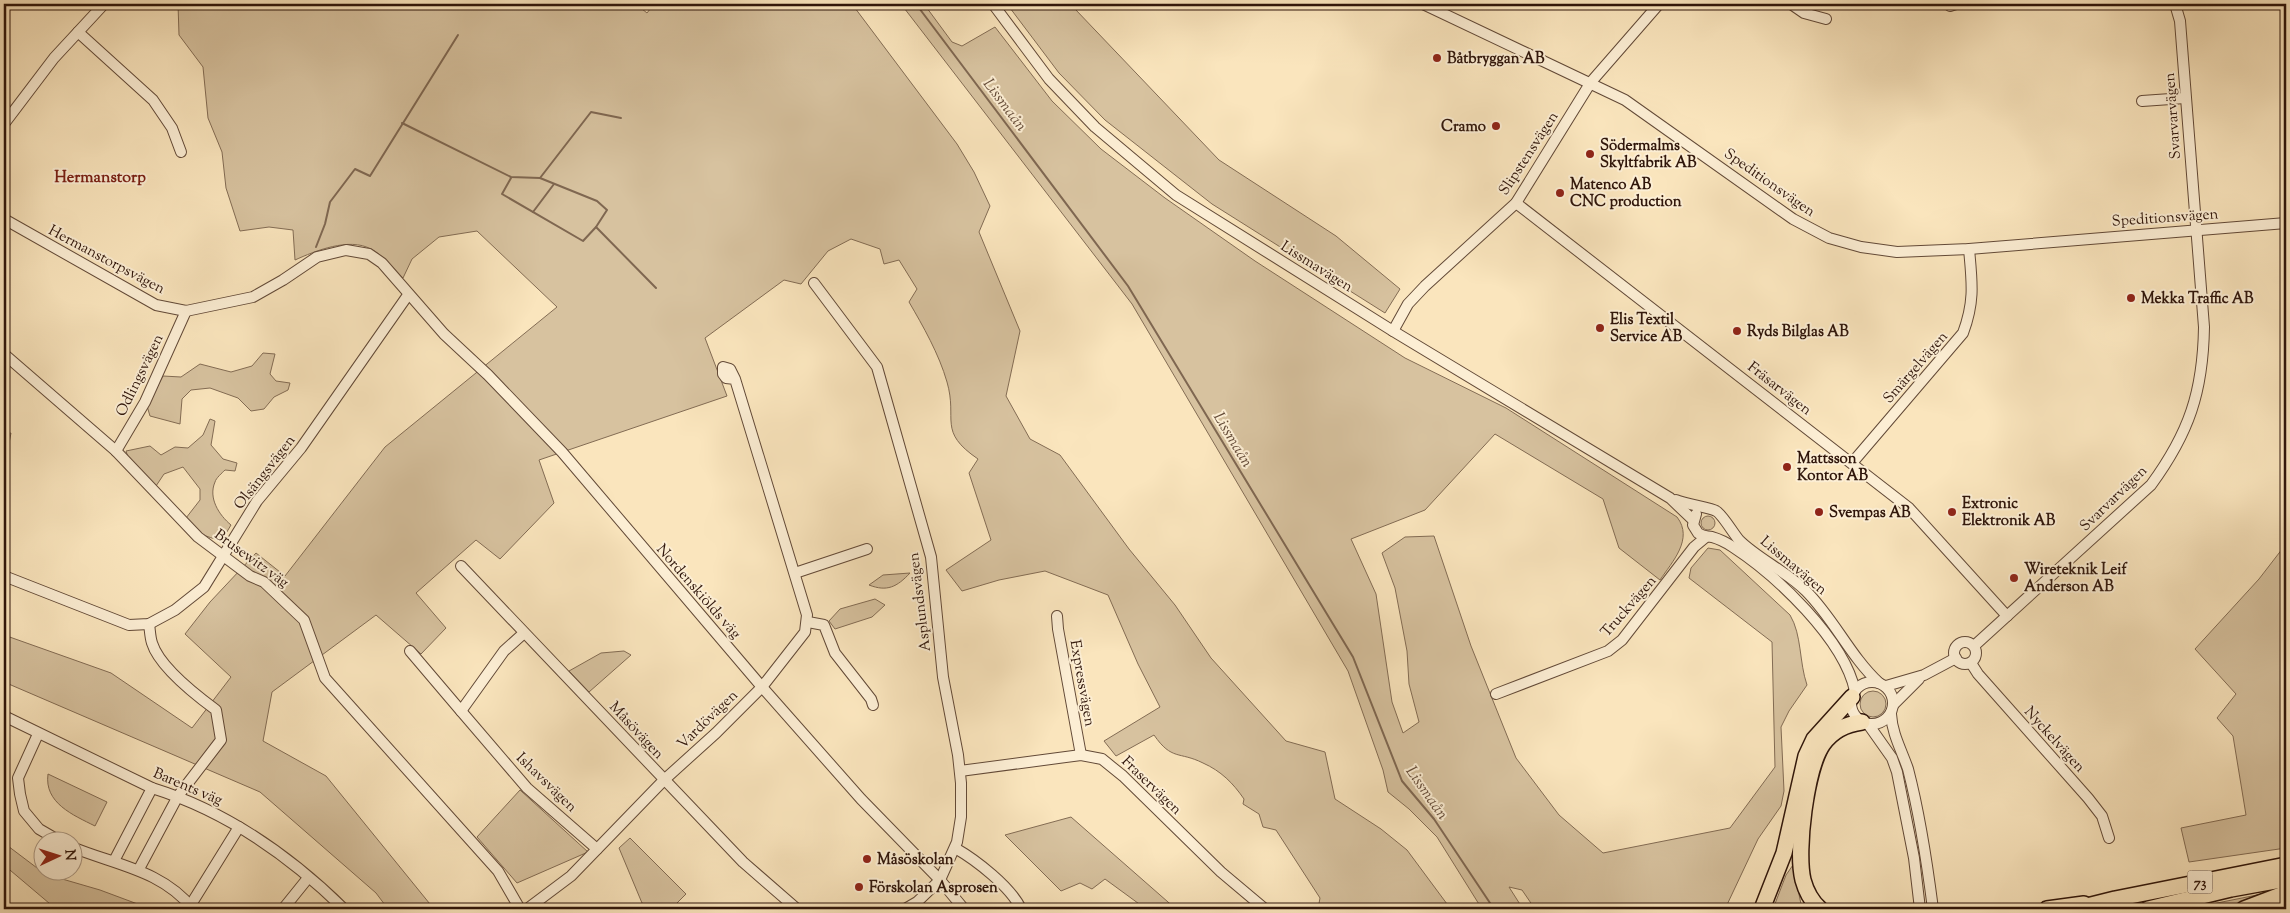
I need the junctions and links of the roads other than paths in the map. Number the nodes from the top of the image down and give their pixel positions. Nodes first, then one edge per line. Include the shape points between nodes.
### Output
1 (104, 4) edge
2 (993, 4) edge
3 (1423, 4) edge
4 (1659, 4) edge
5 (1791, 4) edge
6 (2175, 4) edge
7 (1826, 19) dead end
8 (78, 32) junction
9 (1591, 82) junction
10 (2185, 98) junction
11 (2142, 101) dead end
12 (4, 124) edge
13 (180, 152) dead end
14 (1516, 203) junction
15 (4, 219) edge
16 (2286, 223) edge
17 (2195, 230) junction
18 (1969, 249) junction
19 (814, 283) dead end
20 (408, 294) junction
21 (186, 311) junction
22 (1393, 331) junction
23 (4, 354) edge
24 (735, 379) dead end
25 (116, 451) junction
26 (1852, 463) junction
27 (1670, 498) junction
28 (1704, 508) junction
29 (1723, 520) junction
30 (1694, 525) junction
31 (1708, 537) junction
32 (866, 549) dead end
33 (223, 555) junction
34 (1687, 556) junction
35 (461, 566) dead end
36 (795, 573) junction
37 (4, 576) edge
38 (1058, 616) dead end
39 (2007, 616) junction
40 (808, 622) junction
41 (149, 624) junction
42 (524, 633) junction
43 (1974, 646) junction
44 (410, 651) dead end
45 (1956, 658) junction
46 (1971, 663) junction
47 (1924, 676) junction
48 (1882, 684) junction
49 (762, 687) junction
50 (1496, 694) dead end
51 (1853, 694) junction
52 (1894, 704) junction
53 (873, 705) dead end
54 (461, 711) junction
55 (1891, 714) junction
56 (4, 716) edge
57 (1865, 723) junction
58 (38, 734) junction
59 (1080, 755) junction
60 (960, 771) junction
61 (664, 780) junction
62 (152, 788) junction
63 (178, 796) junction
64 (239, 827) junction
65 (41, 830) edge
66 (2109, 838) dead end
67 (955, 848) junction
68 (597, 849) junction
69 (82, 850) edge
70 (114, 861) junction
71 (2286, 865) edge
72 (139, 869) junction
73 (308, 878) junction
74 (2286, 879) edge
75 (940, 880) junction
76 (2286, 894) edge
77 (2115, 899) junction
78 (4, 906) edge
79 (192, 908) edge
80 (8, 909) edge
81 (283, 909) edge
82 (344, 909) edge
83 (520, 909) edge
84 (527, 909) edge
85 (797, 909) edge
86 (905, 909) edge
87 (964, 909) edge
88 (1021, 909) edge
89 (1265, 909) edge
90 (1762, 909) edge
91 (1820, 909) edge
92 (1920, 909) edge
93 (1933, 909) edge
94 (2048, 909) edge
95 (2075, 909) edge
96 (2148, 909) edge
97 (2244, 909) edge

1 - 8 street
2 - 22 street, Lissmavägen via 1049,78 1096,127 1151,174 1208,216
3 - 9 street, Speditionsvägen
4 - 9 street, Slipstensvägen
5 - 7 street via 1804,13
6 - 10 street, Svarvarvägen via 2180,22
8 - 12 street
8 - 13 street via 153,100 172,128
9 - 14 street, Slipstensvägen
9 - 18 street, Speditionsvägen via 1640,110 1793,220 1829,238 1897,252
10 - 11 street
10 - 17 street, Svarvarvägen
14 - 22 street, Slipstensvägen via 1425,286 1408,304
14 - 26 street, Fräsarvägen
15 - 21 street, Hermanstorpsvägen via 156,305
16 - 17 street, Speditionsvägen
17 - 18 street, Speditionsvägen
17 - 39 street, Svarvarvägen via 2204,327 2203,359 2184,434 2151,485
18 - 26 street, Smärgelvägen via 1971,313 1963,334
19 - 60 street, Asplundsvägen via 873,359 881,377 931,557 943,677
20 - 21 street, Hermanstorpsvägen via 375,258 346,250 317,257 253,297
20 - 33 street, Olsängsvägen
20 - 49 street, Nordenskiölds väg via 562,452
21 - 25 street, Odlingsvägen via 145,402
22 - 27 street, Lissmavägen
23 - 25 street, Brusewitz väg
24 - 36 street
25 - 33 street, Brusewitz väg via 198,537
26 - 39 street, Fräsarvägen via 1920,518
27 - 28 street, Lissmavägen
27 - 30 street, Lissmavägen
28 - 29 street, Lissmavägen via 1714,510
28 - 30 street via 1699,511
29 - 31 street via 1719,532
29 - 48 street, Lissmavägen via 1740,541 1805,590 1834,623 1861,663
30 - 31 street, Lissmavägen
30 - 34 street, Truckvägen
31 - 34 street, Truckvägen
31 - 51 street, Lissmavägen via 1731,546 1766,571 1802,607 1846,665
32 - 36 street
33 - 41 street, Olsängsvägen via 204,587 175,610
33 - 83 street, Brusewitz väg via 250,576 264,582 304,620 325,678 498,871
34 - 50 street, Truckvägen via 1622,640 1608,651
35 - 42 street, Måsövägen
36 - 40 street
37 - 41 street via 129,625
38 - 59 street, Expressvägen
39 - 43 street, Svarvarvägen
40 - 49 street, Vardövägen via 805,632
40 - 53 street via 824,625 835,653
41 - 63 street via 152,644 159,656 190,690 216,710 219,725 221,740
42 - 54 street via 504,651
42 - 61 street, Måsövägen
43 - 45 street via 1967,642 1958,645 1954,652
43 - 46 street via 1976,654
44 - 54 street, Ishavsvägen
45 - 46 street via 1963,664
45 - 47 street
46 - 66 street, Nyckelvägen via 2102,816
47 - 48 street
47 - 52 street via 1905,690
48 - 51 street via 1864,684
48 - 52 street via 1893,697
49 - 61 street, Vardövägen
49 - 75 street, Nordenskiölds väg via 857,795
51 - 57 street via 1853,712
51 - 90 highway via 1814,739 1806,756 1784,853
52 - 55 street
54 - 68 street, Ishavsvägen via 527,788
55 - 57 street via 1877,724
55 - 93 street via 1918,815
56 - 58 street, Barents väg
57 - 91 highway via 1841,727 1823,745 1809,787 1803,824 1802,872 1808,895
57 - 92 street via 1892,758 1897,772 1914,858
58 - 62 street, Barents väg
58 - 65 street via 18,778 24,811
59 - 60 street, Fraservägen
59 - 89 street, Fraservägen via 1102,760 1123,776 1221,872
60 - 67 street, Asplundsvägen via 961,817
61 - 68 street, Vardövägen
61 - 85 street, Måsövägen via 743,862
62 - 63 street, Barents väg
62 - 70 street
63 - 64 street, Barents väg
63 - 72 street
64 - 73 street, Barents väg via 276,850
64 - 79 street
67 - 75 street, Asplundsvägen
67 - 88 street via 1000,883
68 - 84 street, Vardövägen via 571,876
69 - 70 street
70 - 72 street
71 - 77 highway, 73
72 - 79 street via 167,886
73 - 81 street
73 - 82 street, Barents väg
74 - 96 highway, 73
75 - 86 street
75 - 87 street, Nordenskiölds väg
76 - 97 highway
77 - 94 highway
77 - 95 highway, 73
78 - 80 street

